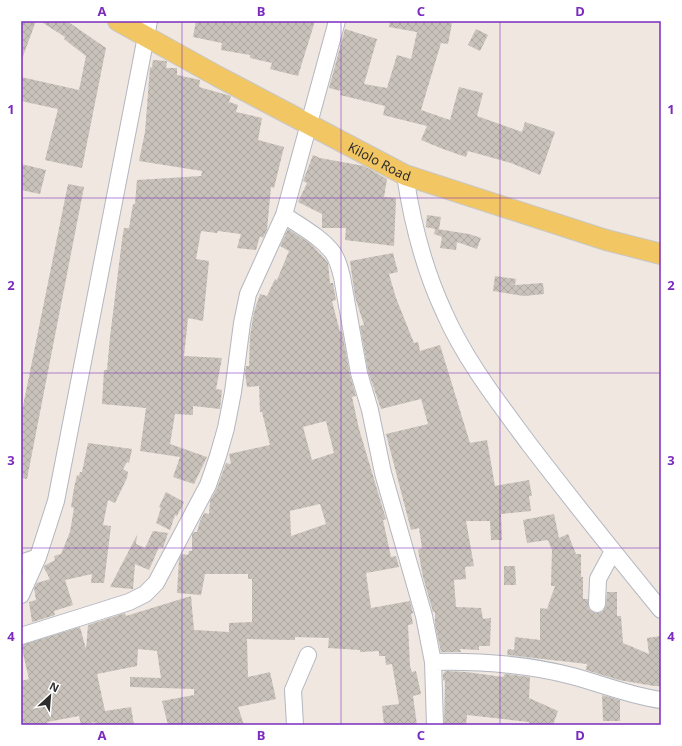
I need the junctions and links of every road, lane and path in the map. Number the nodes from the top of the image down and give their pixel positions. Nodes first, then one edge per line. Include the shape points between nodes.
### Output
1 (118, 21) edge
2 (337, 21) edge
3 (148, 29) edge
4 (308, 124) junction
5 (405, 175) junction
6 (284, 215) junction
7 (661, 254) edge
8 (613, 551) junction
9 (38, 558) junction
10 (21, 563) edge
11 (21, 595) edge
12 (596, 604) dead end
13 (661, 610) edge
14 (21, 636) edge
15 (308, 655) dead end
16 (433, 662) junction
17 (661, 700) edge
18 (295, 725) edge
19 (435, 725) edge

1 - 3 main road, Kilolo Road
2 - 4 street
3 - 4 main road, Kilolo Road
3 - 9 street via 72,425 56,501
4 - 5 main road, Kilolo Road
4 - 6 street via 302,156
5 - 7 main road, Kilolo Road via 606,240
5 - 8 street via 416,234 431,279 444,312 464,350 504,410
6 - 14 street via 248,294 226,428 208,485 156,583 145,594 129,602
6 - 16 street via 325,244 338,262 359,373 388,490 424,616
8 - 12 street via 598,579
8 - 13 street
9 - 10 street
9 - 11 street
15 - 18 street via 293,690
16 - 17 street via 474,661 529,667
16 - 19 street

